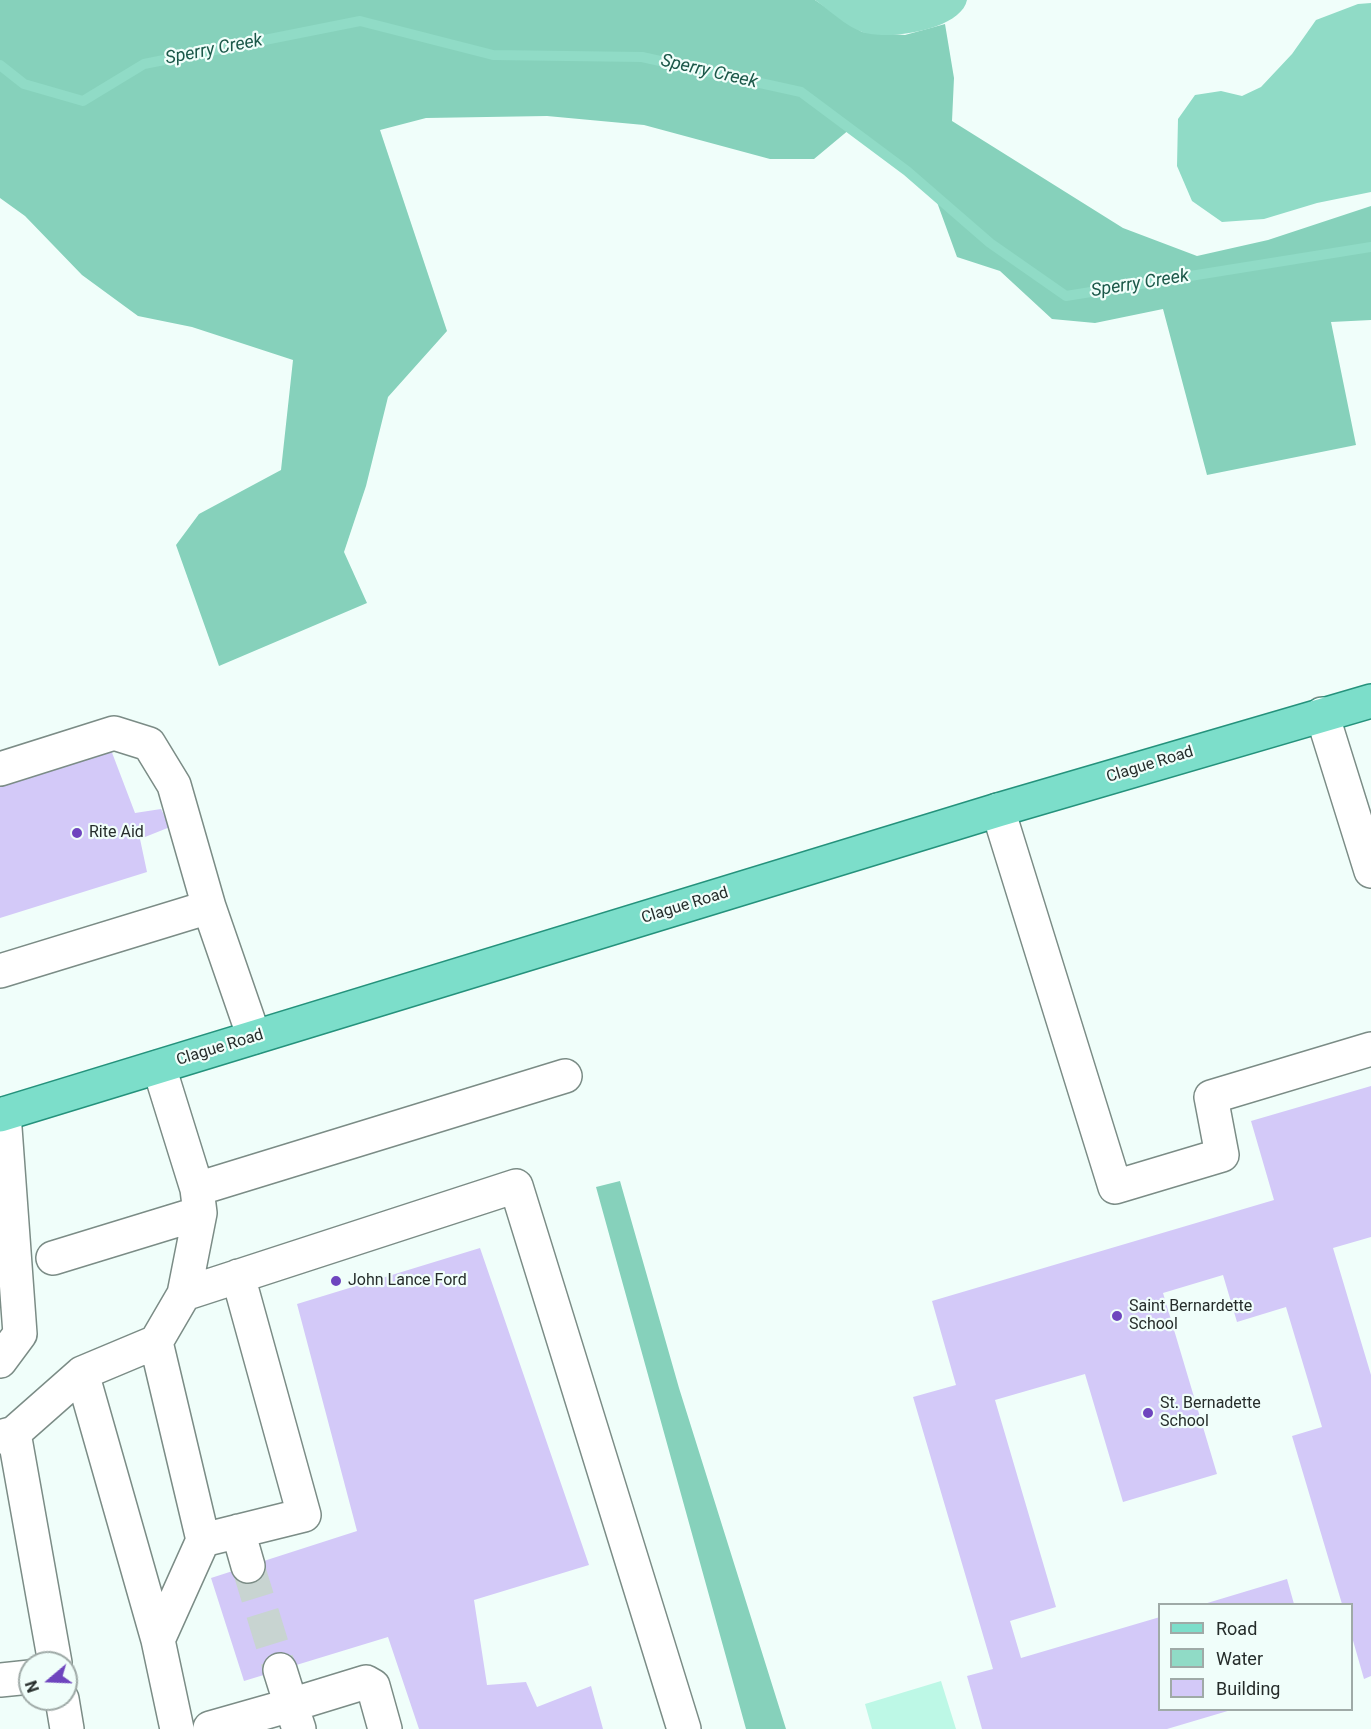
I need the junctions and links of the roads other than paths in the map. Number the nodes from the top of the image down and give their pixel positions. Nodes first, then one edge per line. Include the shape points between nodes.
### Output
1 (1371, 701) edge
2 (1322, 714) junction
3 (0, 769) edge
4 (998, 810) junction
5 (1371, 871) edge
6 (209, 907) junction
7 (0, 971) edge
8 (254, 1037) junction
9 (1371, 1049) edge
10 (159, 1067) junction
11 (565, 1076) dead end
12 (2, 1114) edge
13 (198, 1201) junction
14 (7, 1241) edge
15 (54, 1258) dead end
16 (238, 1276) junction
17 (184, 1294) junction
18 (156, 1342) junction
19 (0, 1361) edge
20 (82, 1373) junction
21 (7, 1435) edge
22 (238, 1531) junction
23 (203, 1540) junction
24 (248, 1566) tunnel mouth
25 (158, 1640) junction
26 (53, 1651) edge
27 (280, 1670) tunnel mouth
28 (18, 1678) edge
29 (0, 1680) edge
30 (64, 1711) edge
31 (295, 1717) edge
32 (68, 1729) edge
33 (177, 1729) edge
34 (209, 1729) edge
35 (385, 1729) edge
36 (684, 1729) edge

1 - 2 main road, Clague Road
2 - 4 main road, Clague Road
2 - 5 lane
3 - 6 lane via 114,733 149,744 174,785
4 - 8 main road, Clague Road
4 - 9 lane via 1115,1187 1222,1155 1211,1097
6 - 7 lane
6 - 8 lane
8 - 10 main road, Clague Road
10 - 12 main road, Clague Road
10 - 13 lane
11 - 13 lane
12 - 14 lane
13 - 15 lane
13 - 17 lane
14 - 19 lane via 20,1334
16 - 17 lane
16 - 22 lane via 304,1515
16 - 36 lane via 516,1186
17 - 18 lane
18 - 20 lane
18 - 23 lane
20 - 21 lane
20 - 25 lane
21 - 26 lane
22 - 23 lane
22 - 24 lane
23 - 25 lane
25 - 33 lane
27 - 31 lane
28 - 29 lane
30 - 32 lane
31 - 34 lane
31 - 35 lane via 366,1682 373,1686

